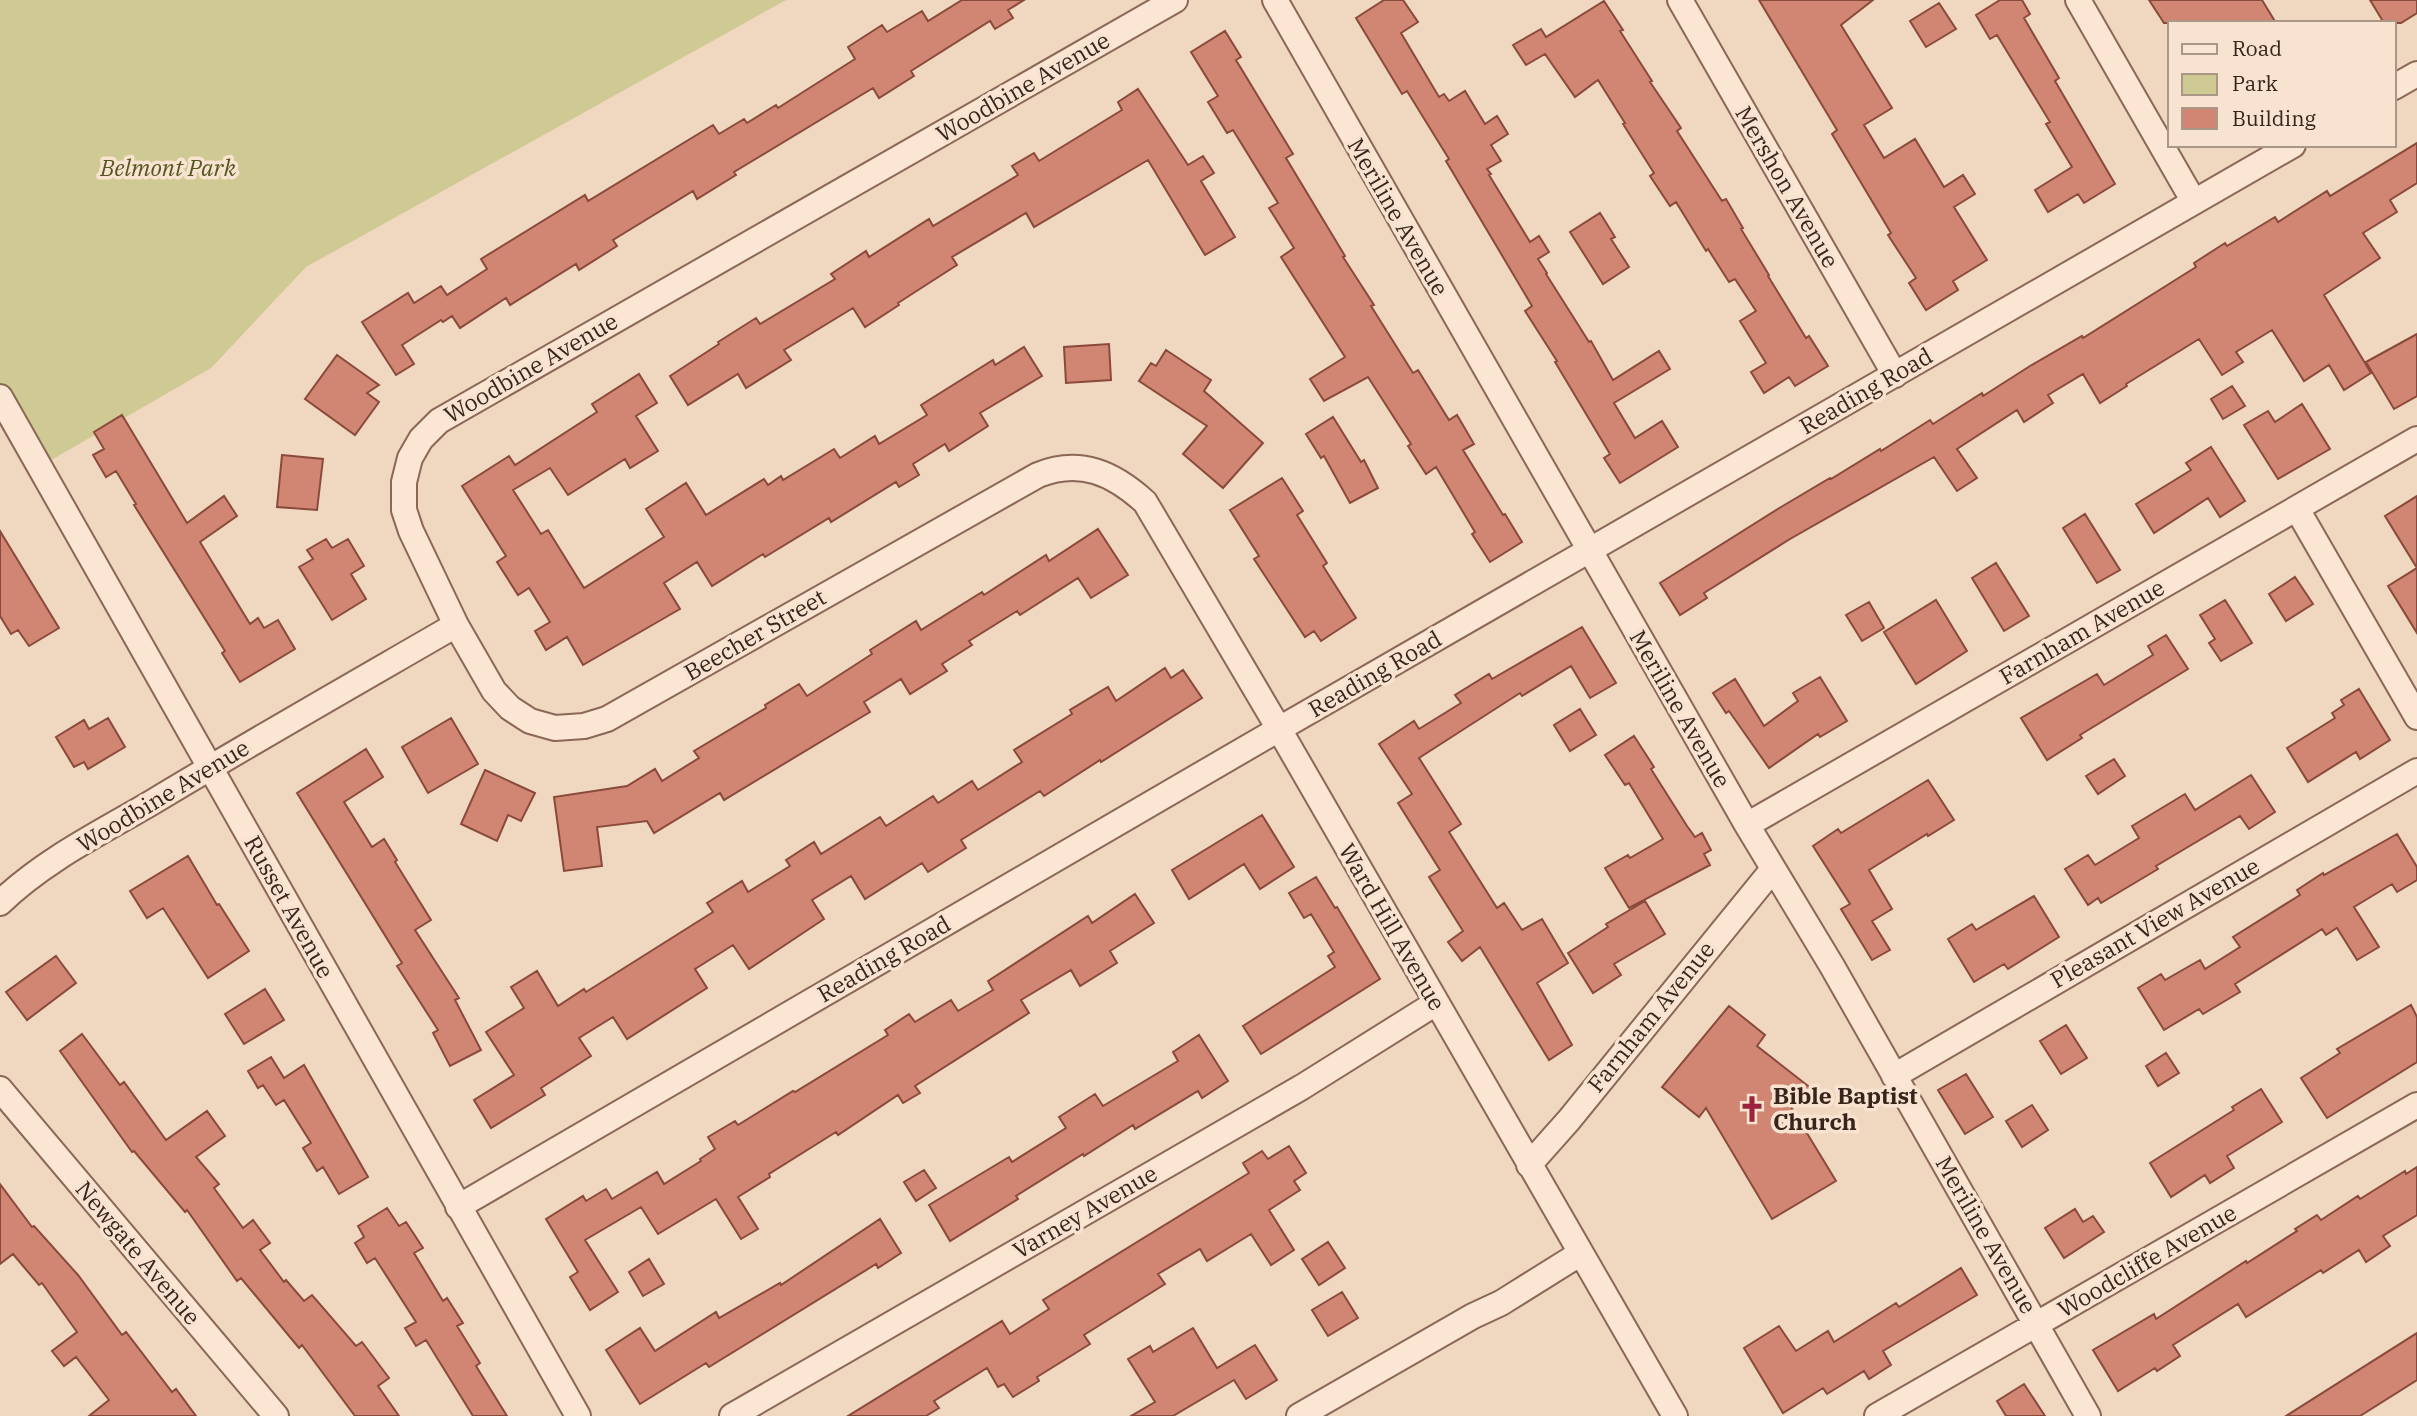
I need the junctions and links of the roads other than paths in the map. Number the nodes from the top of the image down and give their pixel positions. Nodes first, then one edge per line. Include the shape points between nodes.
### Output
1 (1175, 0) edge
2 (1275, 0) edge
3 (1680, 0) edge
4 (2078, 0) edge
5 (2417, 74) edge
6 (2396, 86) edge
7 (2290, 147) edge
8 (2194, 202) junction
9 (1895, 375) junction
10 (0, 397) edge
11 (2417, 439) edge
12 (1083, 468) joint
13 (2297, 509) junction
14 (1589, 551) junction
15 (456, 625) junction
16 (2417, 717) edge
17 (1279, 729) junction
18 (211, 767) junction
19 (2417, 771) edge
20 (1747, 825) junction
21 (1773, 869) junction
22 (0, 903) edge
23 (1436, 1003) junction
24 (1894, 1076) junction
25 (0, 1089) edge
26 (2417, 1105) edge
27 (1529, 1165) junction
28 (458, 1207) junction
29 (1581, 1253) junction
30 (2037, 1325) junction
31 (275, 1416) edge
32 (578, 1416) edge
33 (732, 1416) edge
34 (1299, 1416) edge
35 (1675, 1416) edge
36 (1877, 1416) edge
37 (2088, 1416) edge

1 - 15 street, Woodbine Avenue via 439,421 410,458 404,510
2 - 14 street, Meriline Avenue
3 - 9 street, Mershon Avenue
4 - 8 street
5 - 6 street
7 - 8 street, Reading Road
8 - 9 street, Reading Road
9 - 14 street, Reading Road
10 - 18 street, Russet Avenue
11 - 13 street, Farnham Avenue
12 - 15 street, Beecher Street via 1038,475 607,719 584,726 555,728 530,721 510,708 494,691
12 - 17 street, Ward Hill Avenue via 1125,484 1145,502
13 - 16 street
13 - 20 street, Farnham Avenue
14 - 17 street, Reading Road
14 - 20 street, Meriline Avenue
15 - 18 street, Woodbine Avenue
17 - 23 street, Ward Hill Avenue
17 - 28 street, Reading Road
18 - 22 street, Woodbine Avenue via 50,863
18 - 28 street, Russet Avenue
19 - 24 street, Pleasant View Avenue
20 - 21 street, Meriline Avenue
21 - 24 street, Meriline Avenue
21 - 27 street, Farnham Avenue
23 - 27 street, Ward Hill Avenue
23 - 33 street, Varney Avenue via 1302,1087
24 - 30 street, Meriline Avenue
25 - 31 street, Newgate Avenue
26 - 30 street, Woodcliffe Avenue
27 - 29 street, Ward Hill Avenue
28 - 32 street, Russet Avenue
29 - 34 street
29 - 35 street, Ward Hill Avenue
30 - 36 street, Woodcliffe Avenue
30 - 37 street, Meriline Avenue

